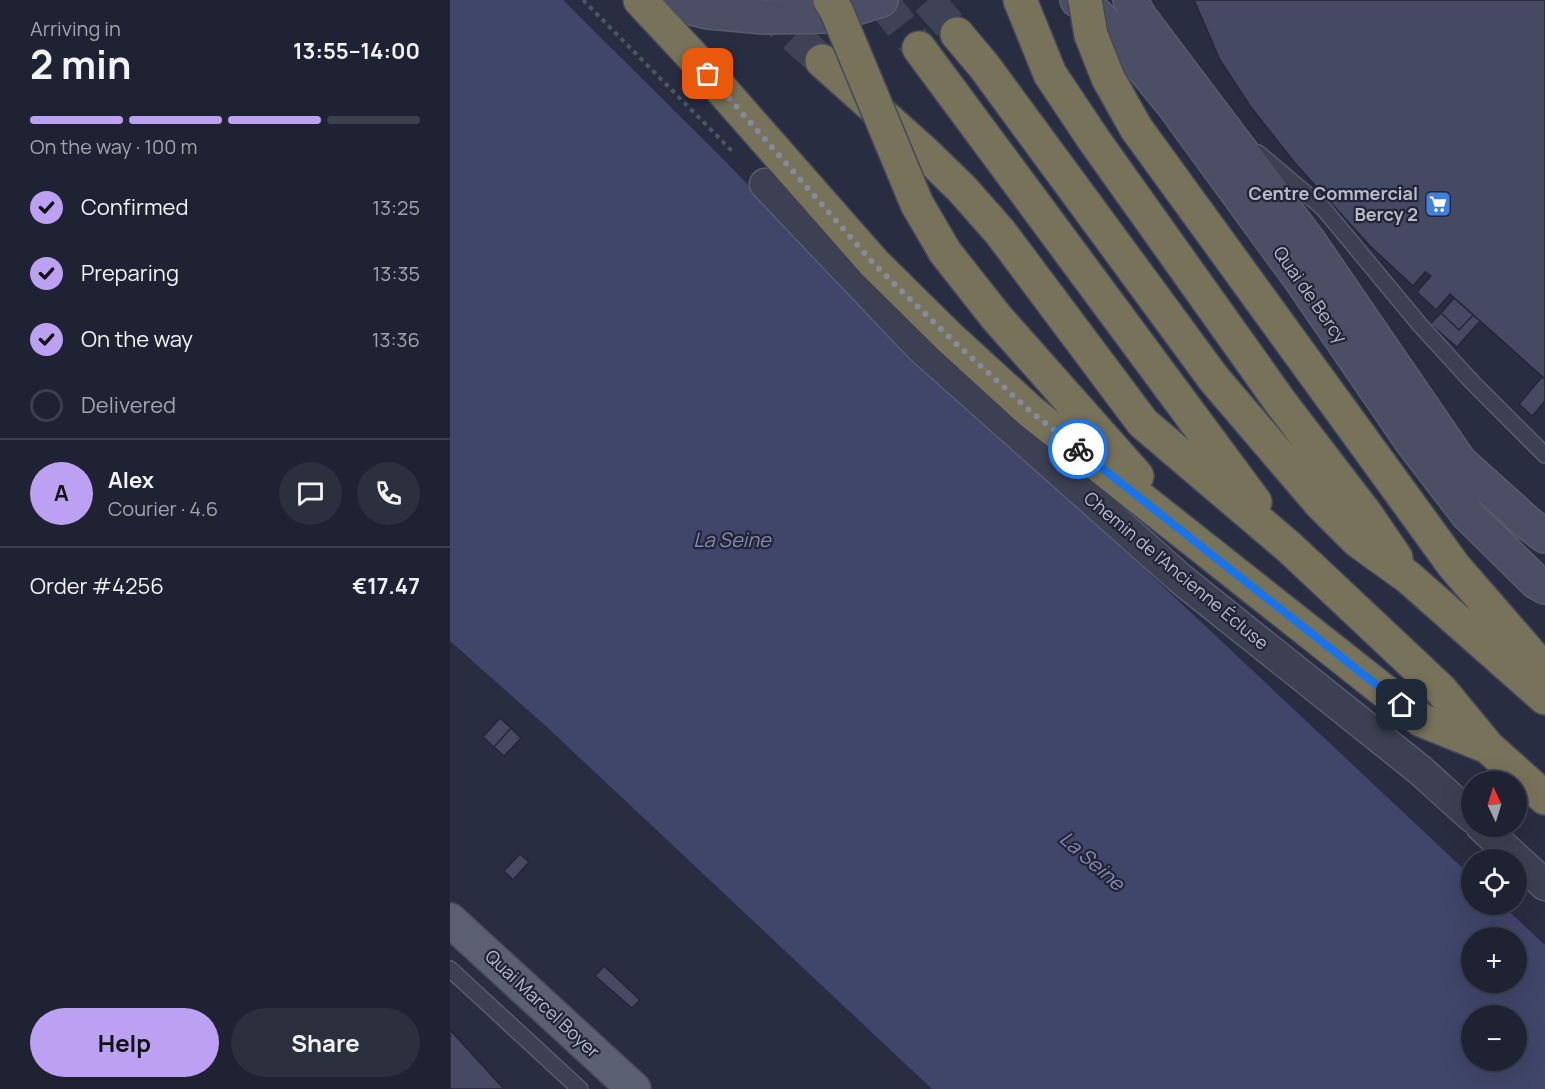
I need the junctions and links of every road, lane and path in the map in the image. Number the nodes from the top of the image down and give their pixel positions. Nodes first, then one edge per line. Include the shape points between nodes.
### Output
1 (583, 0) edge
2 (640, 0) edge
3 (661, 0) edge
4 (830, 0) edge
5 (881, 0) edge
6 (1020, 0) edge
7 (1077, 0) edge
8 (1085, 0) edge
9 (1130, 0) edge
10 (957, 34) tunnel mouth
11 (919, 48) tunnel mouth
12 (822, 61) tunnel mouth
13 (1214, 116) junction
14 (765, 184) joint
15 (1545, 455) edge
16 (1545, 536) edge
17 (1198, 543) junction
18 (1289, 547) junction
19 (1408, 576) junction
20 (1545, 587) edge
21 (1545, 670) edge
22 (1545, 698) edge
23 (1488, 747) junction
24 (1545, 798) edge
25 (1461, 808) edge
26 (1493, 837) edge
27 (1545, 885) edge
28 (450, 920) edge
29 (450, 969) edge
30 (580, 1089) edge
31 (634, 1089) edge

1 - 14 path
2 - 17 highway via 874,264 949,337 1030,411
3 - 5 main road via 708,12 765,16 831,16
4 - 17 highway, bridge via 917,204 945,252 997,318
6 - 19 highway via 1050,74 1281,404 1366,514
7 - 20 main road, Quai de Bercy via 1117,36 1171,102 1468,515
8 - 21 highway, bridge via 1091,35 1108,78 1136,128 1454,567
9 - 13 main road, Quai de Bercy
10 - 19 highway via 1214,379 1320,503 1358,541
11 - 18 highway
12 - 18 highway via 962,189 1000,232 1143,423
13 - 15 lane via 1323,208 1420,325
13 - 16 main road, Quai de Bercy via 1308,240 1460,462
14 - 25 street, Chemin de l'Ancienne Écluse via 920,348 1182,580 1420,770
17 - 23 highway via 1421,720
18 - 23 highway via 1441,690
19 - 22 highway
23 - 24 highway
26 - 27 street
28 - 31 main road, Quai Marcel Boyer
29 - 30 lane, Quai Marcel Boyer

